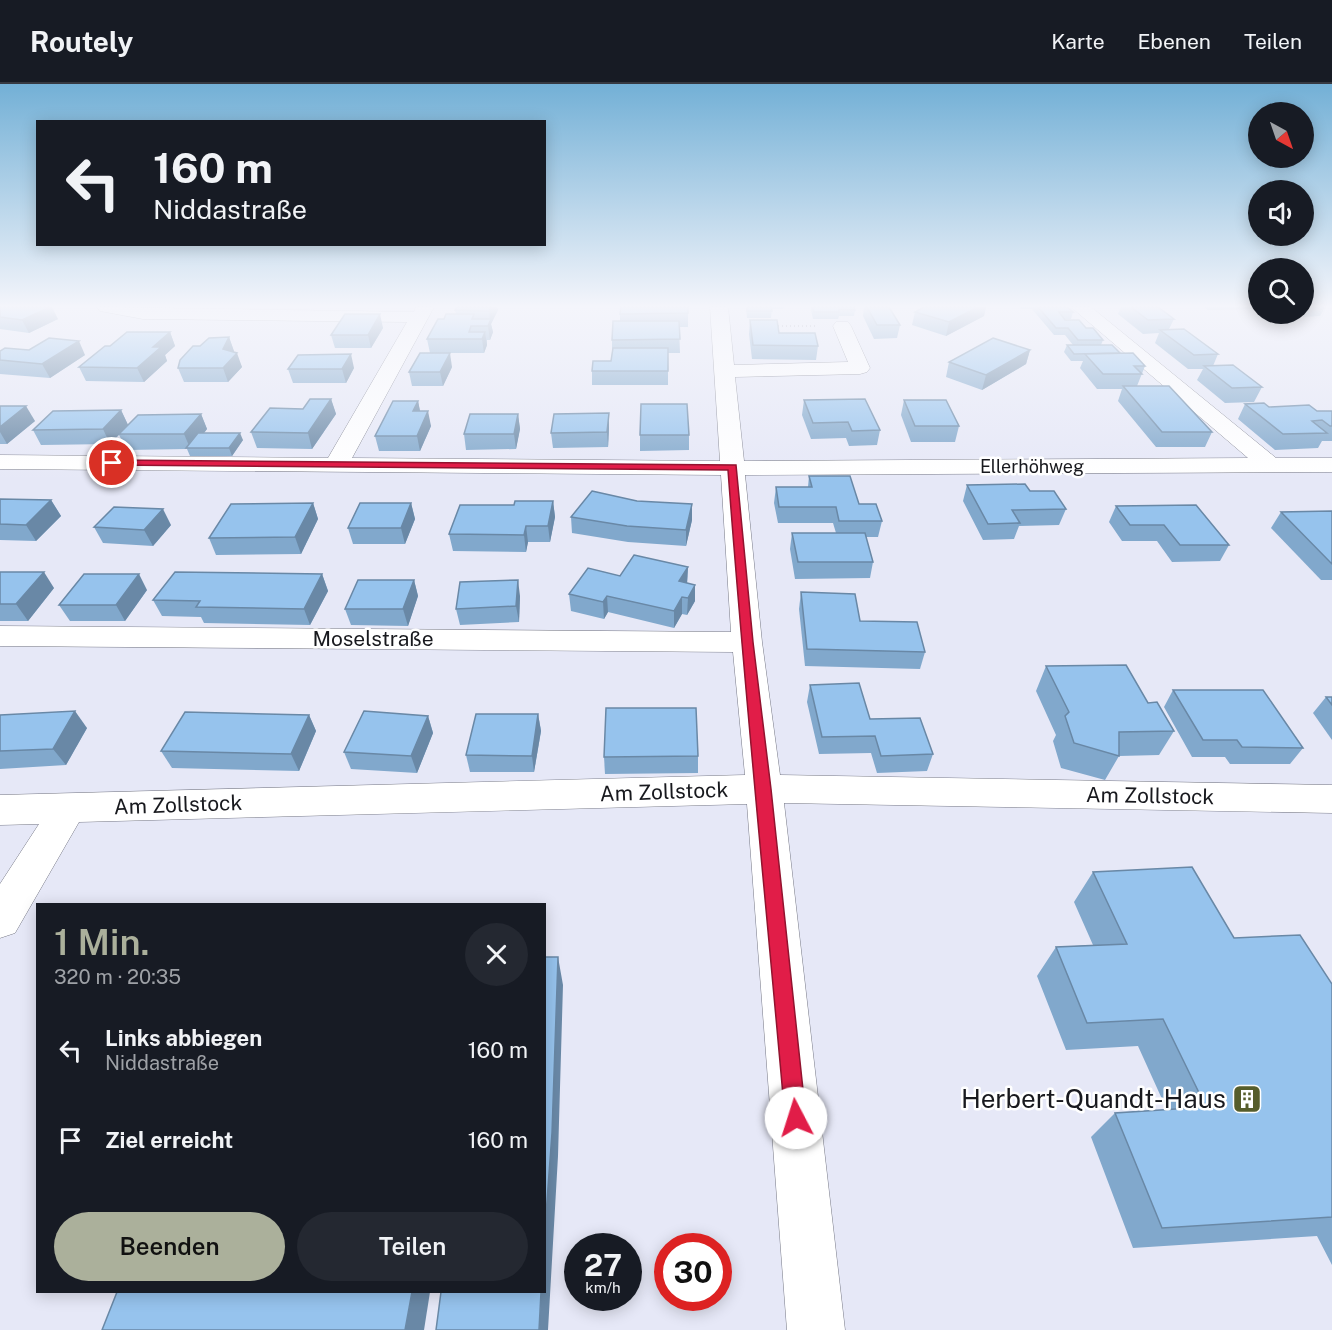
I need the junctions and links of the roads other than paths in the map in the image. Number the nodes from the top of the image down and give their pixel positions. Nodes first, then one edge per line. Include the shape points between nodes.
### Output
1 (392, 365) edge
2 (724, 365) edge
3 (859, 365) edge
4 (1150, 365) edge
5 (725, 371) junction
6 (0, 462) edge
7 (336, 465) junction
8 (1332, 465) edge
9 (1271, 466) junction
10 (733, 468) junction
11 (0, 636) edge
12 (747, 642) junction
13 (764, 789) junction
14 (1332, 799) edge
15 (68, 808) junction
16 (0, 810) edge
17 (0, 920) edge
18 (816, 1330) edge

1 - 7 street
2 - 5 street
3 - 5 street via 860,368
4 - 9 street
5 - 10 street
6 - 7 street, Ellerhöhweg
7 - 10 street, Ellerhöhweg
8 - 9 street, Ellerhöhweg
9 - 10 street, Ellerhöhweg
10 - 12 street
11 - 12 street, Moselstraße
12 - 13 street
13 - 14 street, Am Zollstock
13 - 15 street, Am Zollstock
13 - 18 street
15 - 16 street, Am Zollstock
15 - 17 street

